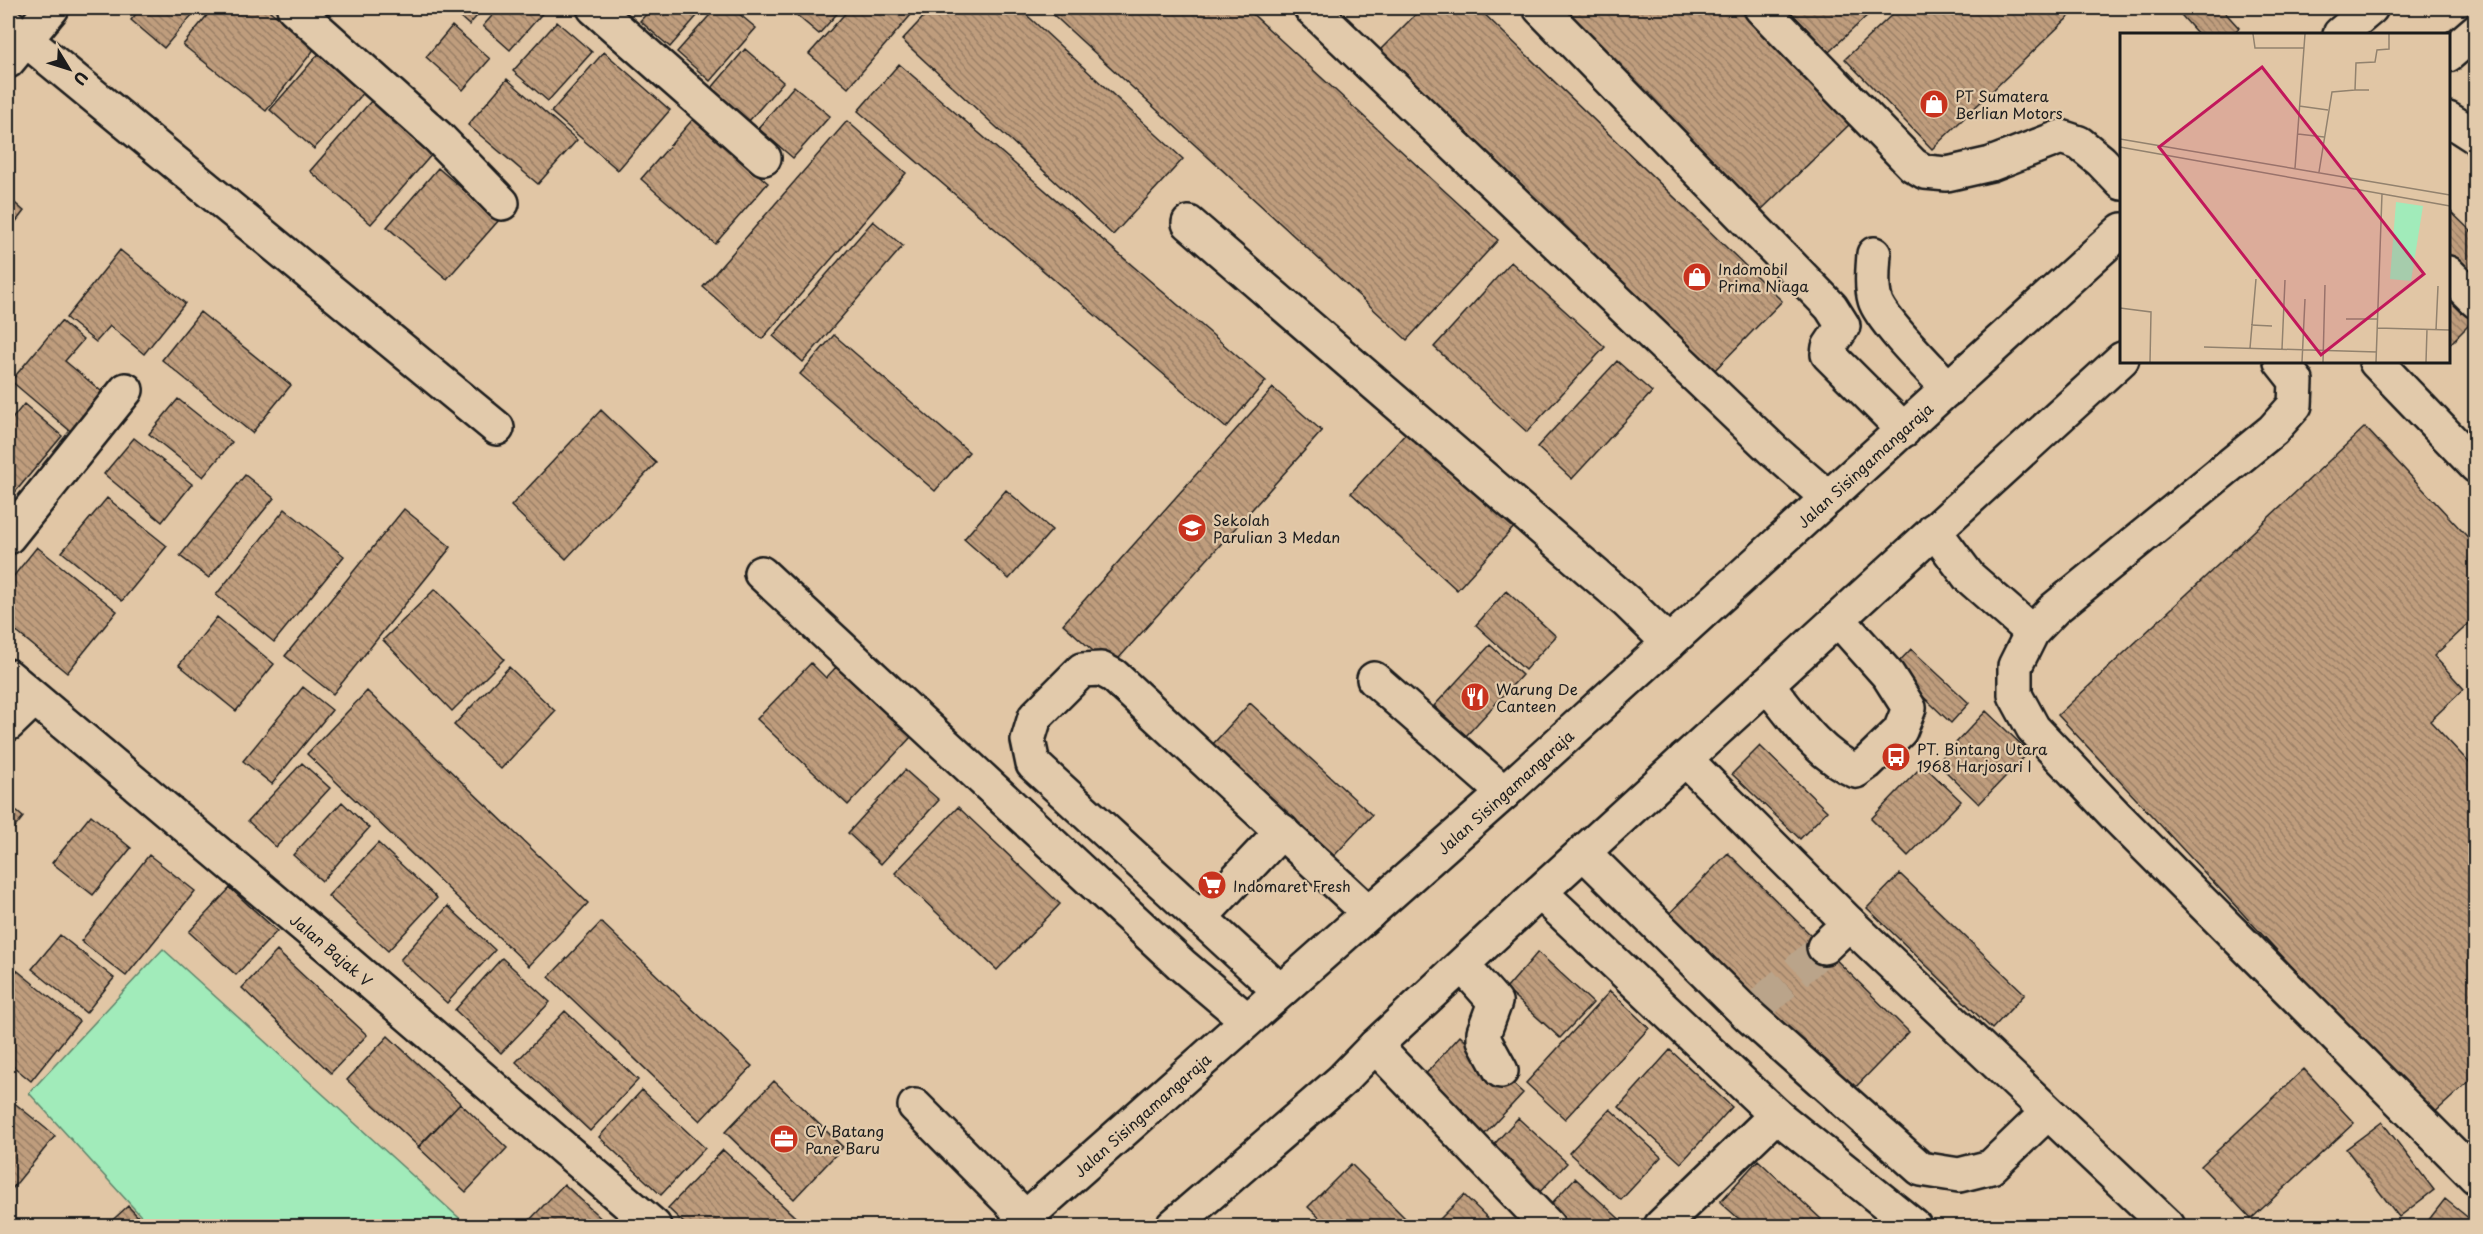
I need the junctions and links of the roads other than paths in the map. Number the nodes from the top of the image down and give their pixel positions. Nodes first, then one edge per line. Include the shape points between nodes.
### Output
1 (52, 8) edge
2 (294, 8) edge
3 (594, 8) edge
4 (1311, 8) edge
5 (1540, 8) edge
6 (1761, 8) edge
7 (2475, 31) edge
8 (14, 42) edge
9 (2450, 53) edge
10 (2450, 120) edge
11 (2475, 137) edge
12 (764, 158) dead end
13 (2120, 182) edge
14 (502, 203) dead end
15 (1189, 223) dead end
16 (2120, 231) edge
17 (1874, 254) dead end
18 (2450, 275) edge
19 (2475, 302) edge
20 (2120, 360) edge
21 (2282, 363) edge
22 (2377, 363) edge
23 (1949, 389) junction
24 (126, 390) dead end
25 (497, 428) dead end
26 (1904, 430) junction
27 (2475, 466) edge
28 (1828, 498) junction
29 (1934, 531) junction
30 (8, 537) edge
31 (761, 573) dead end
32 (1838, 619) junction
33 (2032, 632) junction
34 (1669, 643) junction
35 (8, 676) edge
36 (1374, 679) dead end
37 (1767, 684) junction
38 (34, 699) junction
39 (8, 724) edge
40 (1685, 759) junction
41 (1504, 794) junction
42 (1281, 831) junction
43 (1583, 852) junction
44 (1540, 892) junction
45 (1369, 913) junction
46 (1200, 918) junction
47 (1849, 923) junction
48 (1824, 947) tunnel mouth
49 (1463, 966) junction
50 (1280, 991) junction
51 (1247, 1020) junction
52 (1375, 1046) junction
53 (1501, 1071) dead end
54 (915, 1106) dead end
55 (2047, 1113) junction
56 (1776, 1115) junction
57 (2475, 1177) edge
58 (1021, 1222) edge
59 (654, 1227) edge
60 (1173, 1227) edge
61 (1548, 1227) edge
62 (1661, 1227) edge
63 (1914, 1227) edge
64 (2168, 1227) edge

1 - 8 main road
2 - 14 main road via 438,137
3 - 12 main road
4 - 28 main road
5 - 26 main road via 1831,307 1843,326 1828,354
6 - 13 main road via 1913,165 1925,172 1947,174 1992,164 2061,137 2079,143
7 - 9 main road
8 - 25 main road
10 - 11 main road
15 - 34 main road via 1627,602
16 - 23 main road, Jalan Sisingamangaraja
17 - 23 main road via 1875,303 1906,344
18 - 19 main road
20 - 29 main road
21 - 33 main road via 2296,381 2295,405 2273,430 2054,609
22 - 27 main road
23 - 26 main road, Jalan Sisingamangaraja
24 - 30 main road
26 - 28 main road, Jalan Sisingamangaraja
28 - 34 main road, Jalan Sisingamangaraja
29 - 32 main road
29 - 33 main road via 1969,577
31 - 51 main road via 1173,957
32 - 37 main road
32 - 37 main road via 1888,675 1909,708 1900,731 1867,763 1856,771 1842,765 1808,735
33 - 57 main road via 2015,666 2015,694 2033,728
34 - 41 main road, Jalan Sisingamangaraja
35 - 38 main road, Jalan Bajak V
36 - 41 main road
37 - 40 main road
38 - 39 main road
38 - 59 main road, Jalan Bajak V
40 - 43 main road
40 - 47 main road
41 - 45 main road, Jalan Sisingamangaraja
42 - 45 main road
42 - 46 main road
42 - 46 main road via 1114,676 1101,669 1082,670 1035,717 1028,740 1033,764
43 - 44 main road
43 - 55 main road via 1921,1169 1959,1175 1991,1167
44 - 49 main road
44 - 56 main road
45 - 50 main road, Jalan Sisingamangaraja
46 - 50 main road
47 - 48 main road
47 - 55 main road
49 - 52 main road
49 - 53 main road via 1495,1002 1484,1041
50 - 51 main road, Jalan Sisingamangaraja
51 - 58 main road, Jalan Sisingamangaraja
52 - 60 main road via 1341,1081
52 - 61 main road
54 - 58 main road
55 - 64 main road
56 - 62 main road
56 - 63 main road

